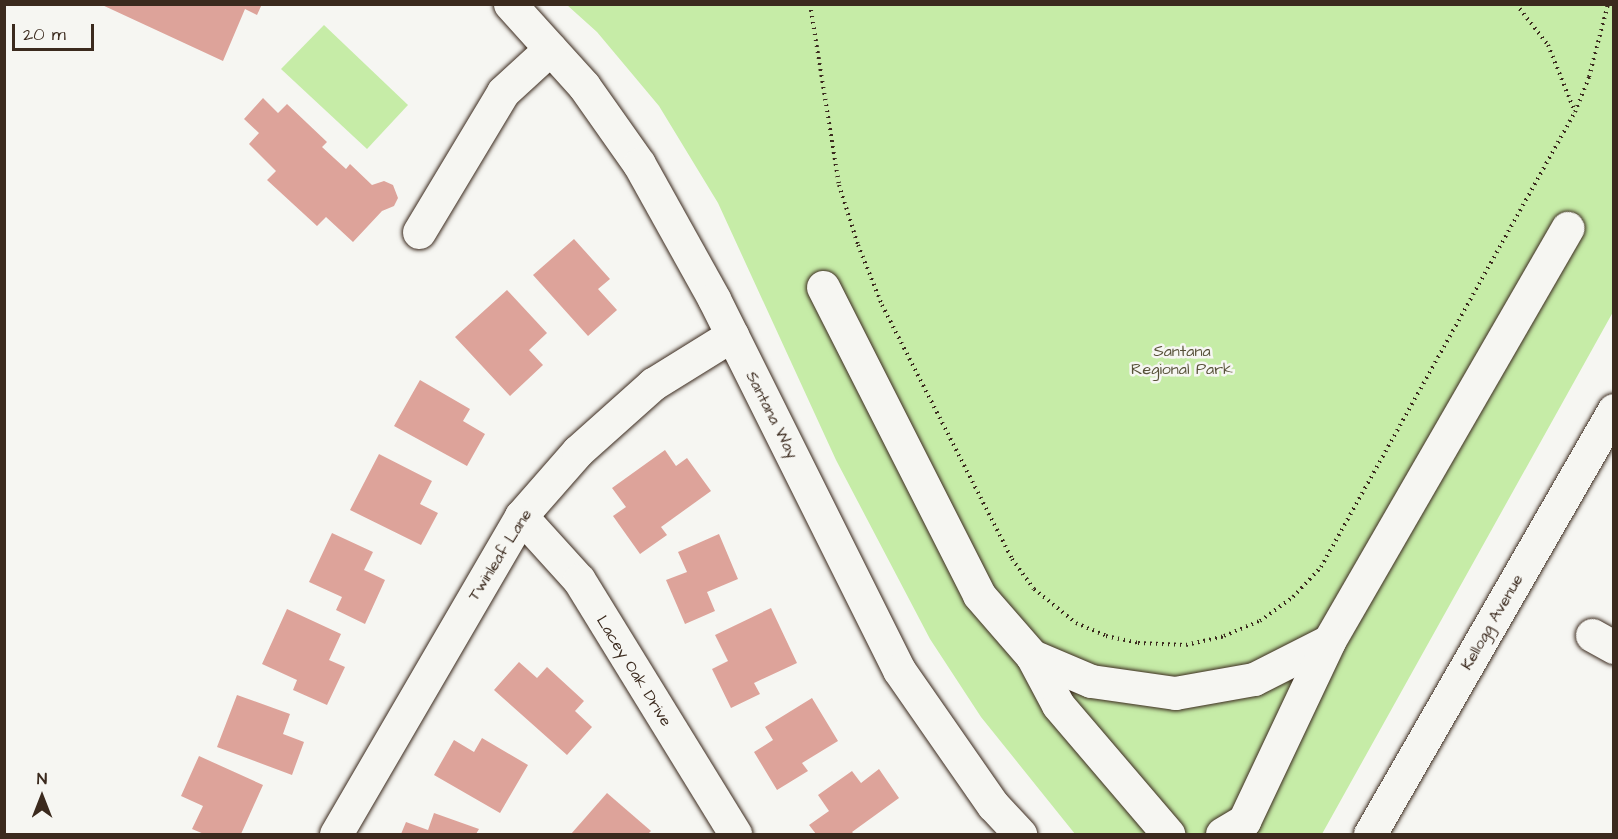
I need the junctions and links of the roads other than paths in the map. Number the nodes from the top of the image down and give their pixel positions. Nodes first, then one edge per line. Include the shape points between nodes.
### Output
1 (510, 4) edge
2 (550, 49) junction
3 (1567, 228) dead end
4 (419, 232) dead end
5 (824, 287) dead end
6 (732, 335) junction
7 (1614, 410) edge
8 (521, 516) junction
9 (1329, 641) junction
10 (1032, 656) junction
11 (336, 834) edge
12 (735, 834) edge
13 (1020, 834) edge
14 (1168, 834) edge
15 (1222, 834) edge
16 (1370, 834) edge

1 - 2 street, Santana Way
2 - 4 street via 503,92
2 - 6 street, Santana Way via 584,86 639,164
3 - 9 street
5 - 10 street via 980,595
6 - 8 street, Twinleaf Lane via 653,384 578,451
6 - 13 street, Santana Way via 899,670 993,806
7 - 16 street, Kellogg Avenue
8 - 11 street, Twinleaf Lane
8 - 12 street, Lacey Oak Drive via 579,580
9 - 10 street via 1254,679 1175,693 1091,681
9 - 15 street via 1244,821
10 - 14 street via 1058,705

